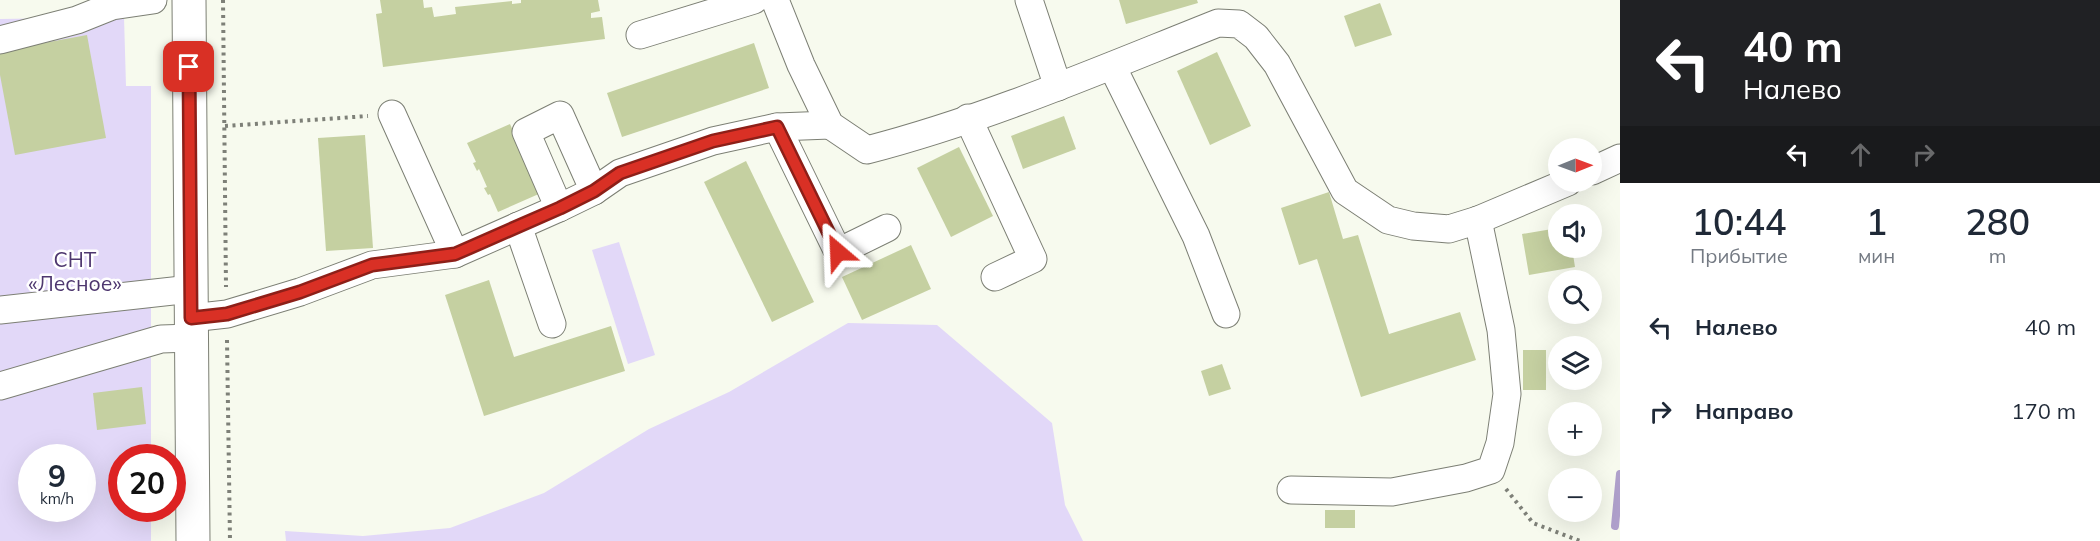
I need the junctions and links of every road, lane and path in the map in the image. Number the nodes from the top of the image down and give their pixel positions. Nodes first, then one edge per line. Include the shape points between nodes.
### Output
1 (153, 0) edge
2 (187, 0) edge
3 (223, 0) edge
4 (754, 0) edge
5 (775, 0) edge
6 (1029, 0) edge
7 (640, 35) dead end
8 (0, 40) edge
9 (1112, 66) junction
10 (1058, 87) junction
11 (392, 114) joint
12 (968, 118) junction
13 (830, 125) junction
14 (225, 126) junction
15 (777, 127) junction
16 (1620, 158) edge
17 (1602, 166) edge
18 (1548, 190) edge
19 (594, 191) junction
20 (560, 208) junction
21 (1478, 220) junction
22 (518, 226) junction
23 (887, 228) dead end
24 (455, 254) junction
25 (995, 277) dead end
26 (0, 310) edge
27 (227, 314) junction
28 (1226, 314) dead end
29 (191, 315) junction
30 (552, 324) dead end
31 (0, 386) edge
32 (1491, 470) junction
33 (1291, 490) dead end
34 (193, 541) edge
35 (230, 541) edge
36 (1580, 541) edge

1 - 8 lane via 112,6 77,20
2 - 29 main road
3 - 14 path
4 - 7 lane
5 - 13 lane
6 - 10 lane
9 - 10 lane
9 - 21 lane via 1218,23 1239,24 1256,37 1277,64 1345,191 1388,220 1413,226 1449,229
9 - 28 lane via 1196,236
10 - 12 lane
11 - 14 path
11 - 24 lane
12 - 13 lane via 867,150
12 - 25 lane via 1033,259
13 - 15 lane
14 - 27 path
15 - 19 lane via 713,141 620,173
15 - 23 lane via 838,252
16 - 17 lane
18 - 21 lane
19 - 20 lane
19 - 20 lane via 560,115 526,132
20 - 22 lane
21 - 32 lane via 1501,330 1507,394 1500,443
22 - 24 lane
22 - 30 lane
24 - 27 lane via 372,265
26 - 29 lane
27 - 29 lane
27 - 35 path
29 - 31 lane via 161,339
29 - 34 main road
32 - 33 lane via 1392,492
32 - 36 path via 1533,522

